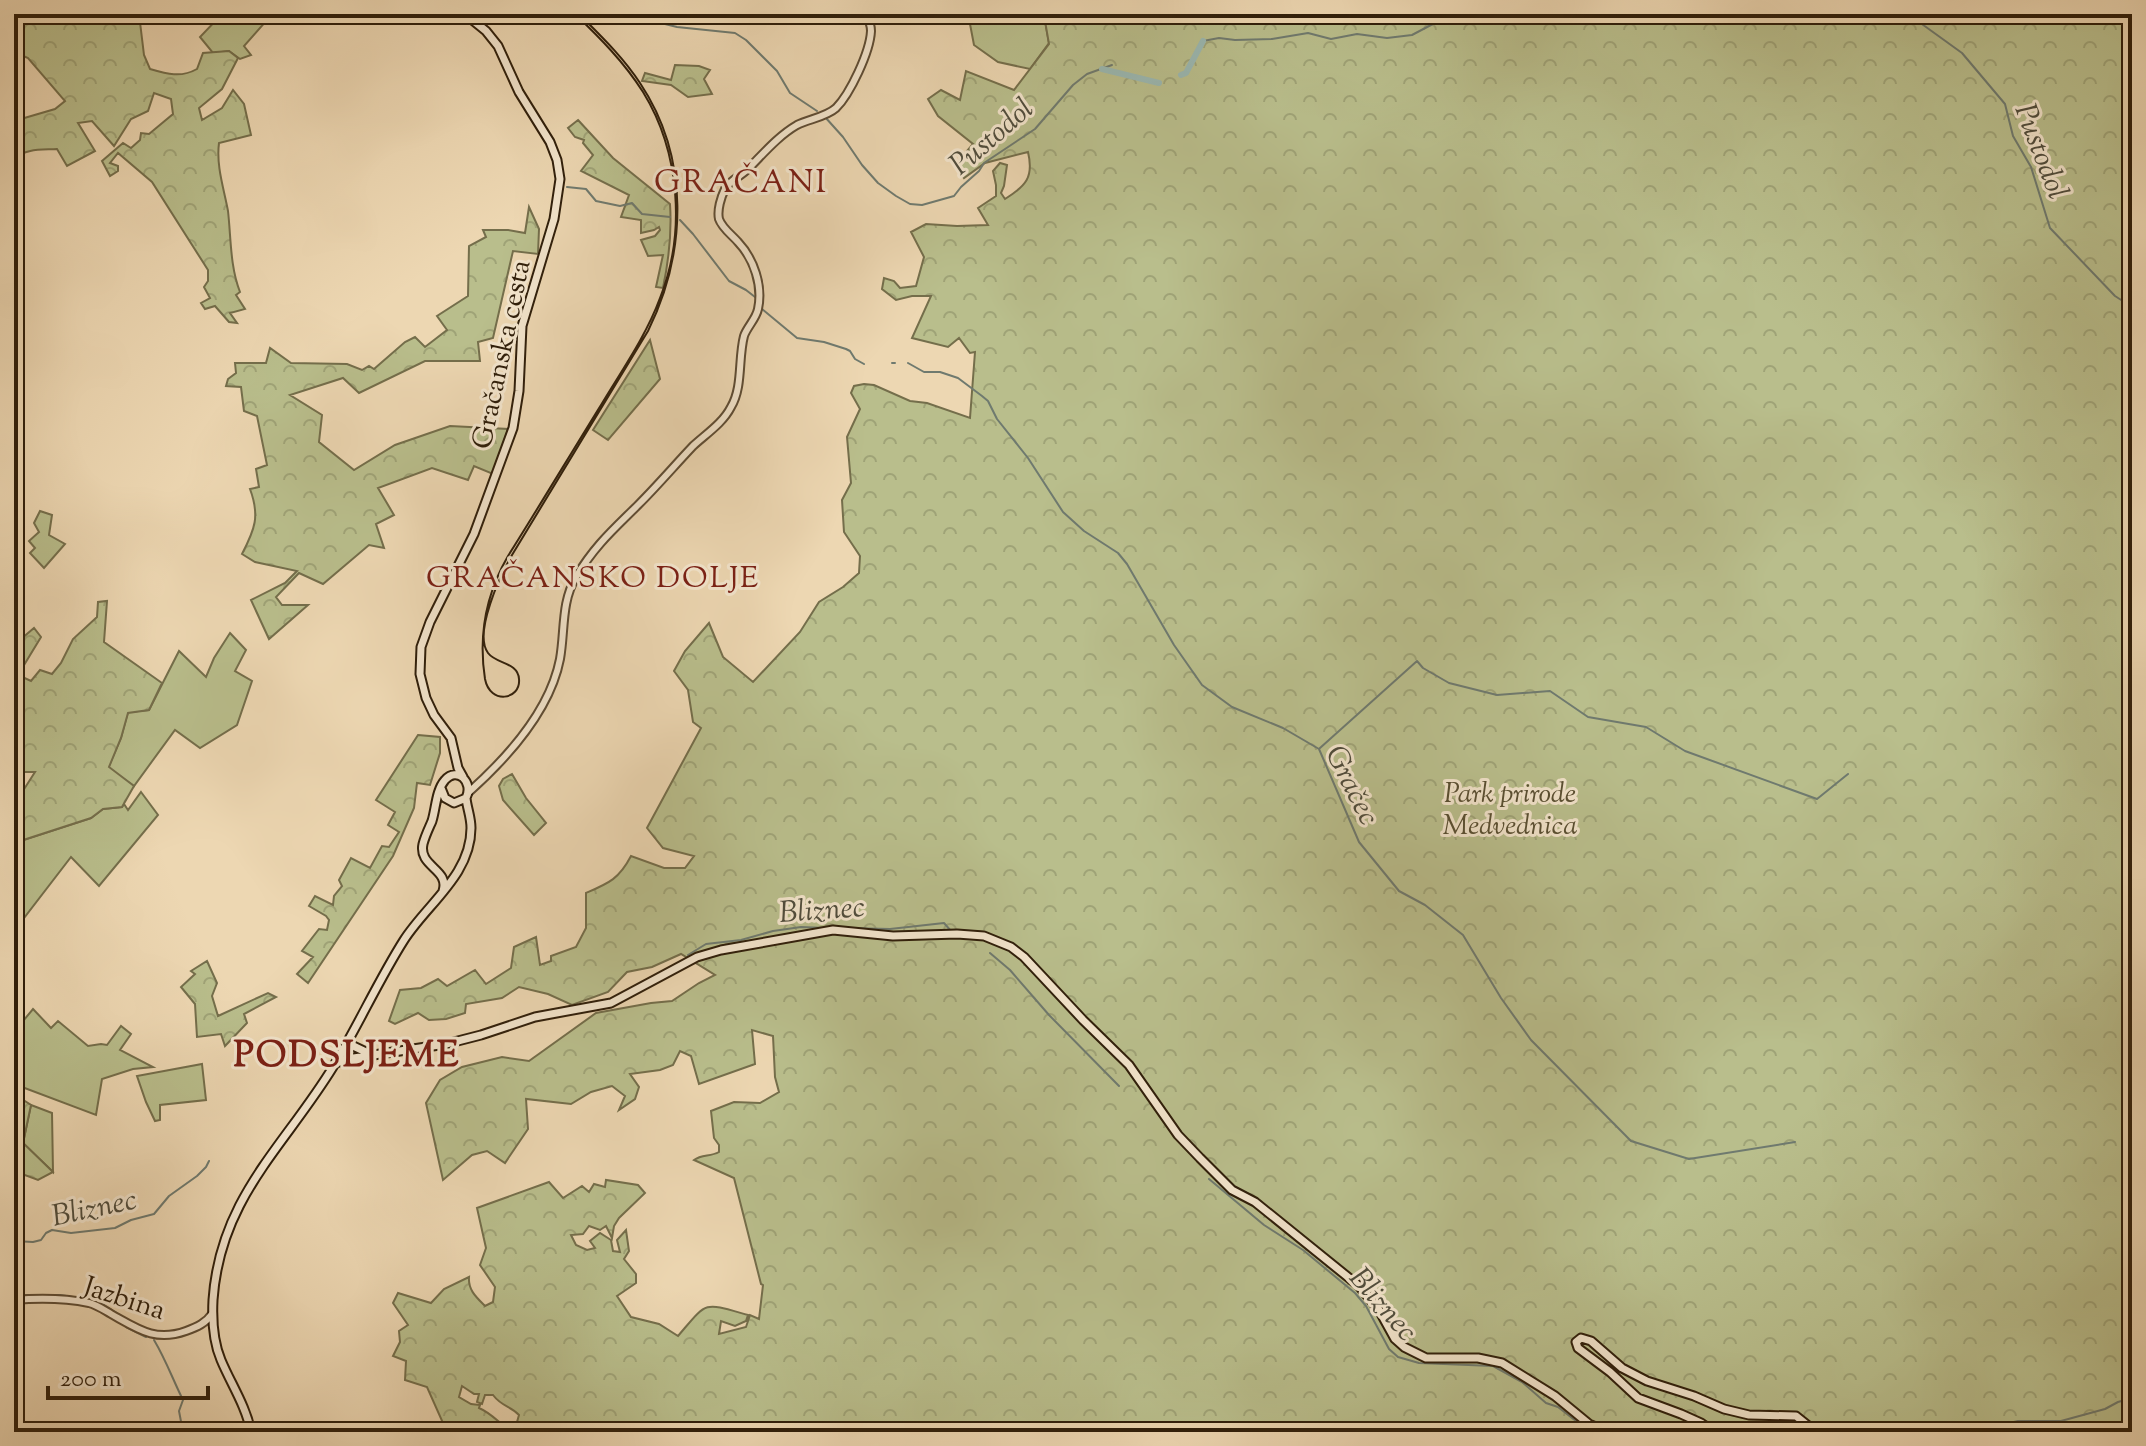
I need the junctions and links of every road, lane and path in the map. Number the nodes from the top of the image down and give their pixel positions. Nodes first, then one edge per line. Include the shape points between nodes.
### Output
1 (465, 14) edge
2 (867, 15) edge
3 (455, 758) junction
4 (449, 777) junction
5 (484, 778) junction
6 (465, 779) junction
7 (441, 788) junction
8 (468, 795) junction
9 (441, 875) junction
10 (455, 876) junction
11 (442, 893) junction
12 (347, 1043) junction
13 (375, 1055) junction
14 (336, 1063) junction
15 (14, 1300) edge
16 (213, 1310) junction
17 (201, 1324) junction
18 (214, 1331) junction
19 (251, 1432) edge
20 (1628, 1432) edge
21 (1714, 1432) edge
22 (1816, 1432) edge

1 - 3 main road, Gračanska cesta via 499,48 550,142 560,183 522,326 513,428 474,534 421,647 426,698 451,738
2 - 5 street via 867,48 839,103 785,133 730,183 719,206 720,219 746,251 758,284 758,310 745,336 730,409 596,547 568,594 551,688 517,743
3 - 4 main road
3 - 6 main road, Gračanska cesta
4 - 6 main road
4 - 7 main road
5 - 6 street
5 - 8 street
6 - 8 main road
7 - 8 main road via 450,802
7 - 9 main road via 422,851
8 - 10 main road via 471,835
9 - 10 main road
9 - 11 main road
10 - 11 main road
11 - 12 main road via 406,937
12 - 13 main road
12 - 14 main road
13 - 14 main road
13 - 20 main road via 446,1044 535,1017 611,1003 697,957 721,950 833,930 984,936 1024,957 1129,1065 1206,1165 1359,1286 1404,1347 1426,1358 1502,1363 1589,1424
14 - 16 main road via 256,1174 232,1220 216,1272
15 - 17 street, Jazbina via 93,1305 158,1336
16 - 17 street, Jazbina
16 - 18 main road
17 - 18 street
18 - 19 main road
21 - 22 main road via 1638,1398 1576,1342 1591,1341 1647,1381 1749,1415 1796,1416

